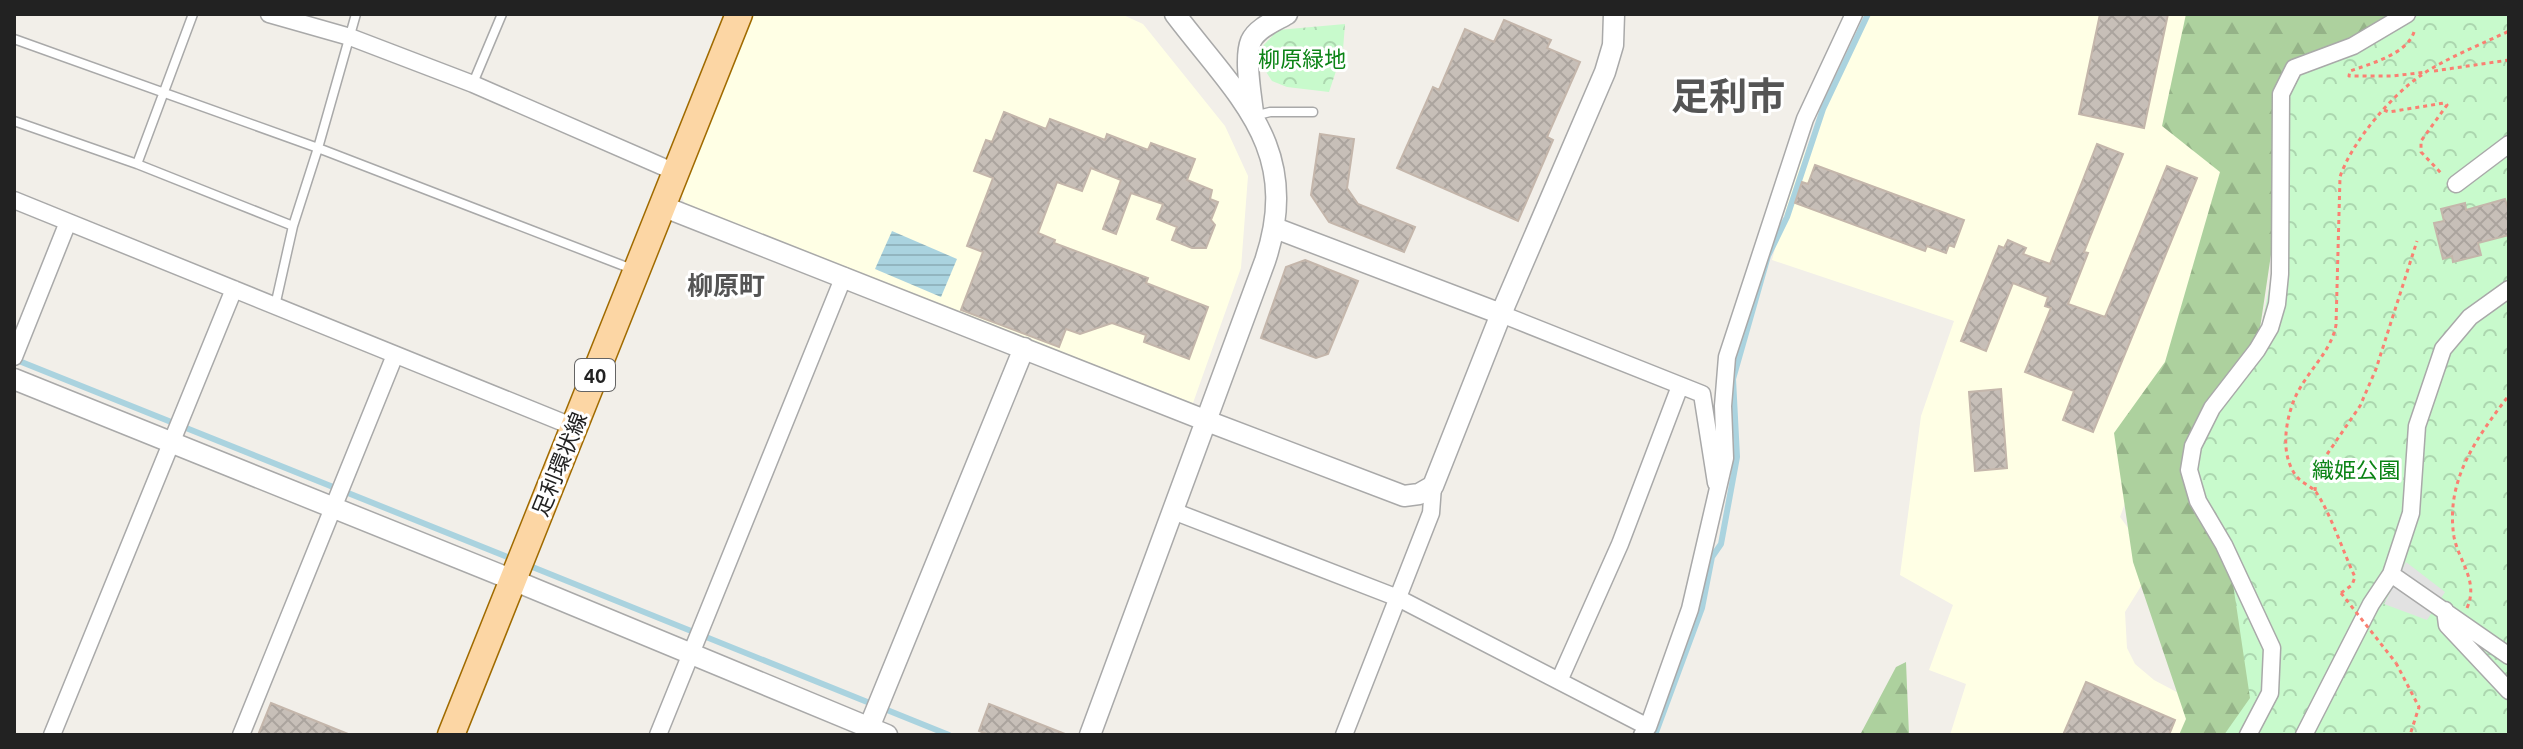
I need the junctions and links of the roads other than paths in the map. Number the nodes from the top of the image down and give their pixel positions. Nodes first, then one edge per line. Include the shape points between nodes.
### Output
1 (193, 14) edge
2 (269, 14) edge
3 (356, 14) edge
4 (502, 14) edge
5 (739, 14) edge
6 (1175, 14) edge
7 (1287, 14) edge
8 (1614, 14) edge
9 (1854, 14) edge
10 (2412, 20) edge
11 (350, 37) junction
12 (14, 39) edge
13 (473, 84) junction
14 (164, 94) junction
15 (1313, 112) dead end
16 (1253, 117) junction
17 (14, 121) edge
18 (2509, 144) edge
19 (318, 148) junction
20 (137, 164) junction
21 (675, 172) junction
22 (2456, 184) road end
23 (14, 200) edge
24 (662, 206) junction
25 (68, 222) junction
26 (293, 226) junction
27 (1275, 228) junction
28 (637, 270) junction
29 (844, 276) junction
30 (234, 289) junction
31 (2509, 289) edge
32 (275, 306) junction
33 (1501, 314) junction
34 (1024, 348) junction
35 (395, 355) junction
36 (14, 357) edge
37 (14, 379) edge
38 (1680, 386) junction
39 (1207, 421) junction
40 (574, 427) junction
41 (172, 443) junction
42 (1433, 486) junction
43 (1717, 493) junction
44 (334, 509) junction
45 (1173, 511) junction
46 (2391, 574) junction
47 (513, 580) junction
48 (1398, 598) junction
49 (2445, 610) junction
50 (691, 655) junction
51 (2509, 656) edge
52 (1559, 681) junction
53 (2509, 691) edge
54 (1645, 731) edge
55 (874, 733) edge
56 (52, 735) edge
57 (241, 735) edge
58 (451, 735) edge
59 (658, 735) edge
60 (1090, 735) edge
61 (1344, 735) edge
62 (2248, 735) edge
63 (2304, 735) edge

1 - 14 lane
2 - 11 street
3 - 11 lane
4 - 13 lane
5 - 21 main road, 足利環状線 / 40
6 - 16 street
7 - 16 street via 1251,42
8 - 33 street via 1605,72
9 - 43 street via 1805,119 1727,357 1725,458
10 - 62 street via 2294,68 2281,94 2277,304 2264,339 2212,408 2193,446 2189,470 2198,501 2272,648 2270,693
11 - 13 street
11 - 19 lane
12 - 14 lane
13 - 21 street
14 - 19 lane
14 - 20 lane
15 - 16 lane
16 - 27 street via 1274,168
17 - 20 lane
18 - 22 street
19 - 26 lane
19 - 28 lane
20 - 26 lane
21 - 24 main road, 足利環状線 / 40
23 - 25 street
24 - 28 main road, 足利環状線 / 40
24 - 29 street
25 - 30 street
25 - 36 street
26 - 32 lane
27 - 33 street
27 - 39 street
28 - 40 main road, 足利環状線 / 40
29 - 34 street
29 - 50 street
30 - 32 street
30 - 41 street
31 - 46 street via 2470,317 2443,349 2417,426 2411,513
32 - 35 street
33 - 38 street
33 - 42 street
34 - 39 street
34 - 55 street
35 - 40 street
35 - 44 street
37 - 41 street
38 - 43 street via 1702,394
38 - 52 street via 1620,544
39 - 42 street via 1404,496
39 - 45 street
40 - 47 main road, 足利環状線 / 40
41 - 44 street
41 - 56 street
42 - 48 street via 1431,513
43 - 54 street via 1690,609
44 - 47 street
44 - 57 street
45 - 48 street
45 - 60 street
46 - 49 street
46 - 63 street
47 - 50 street
47 - 58 main road, 足利環状線 / 40
48 - 52 street
48 - 61 street
49 - 51 street
49 - 53 street via 2447,625
50 - 55 street
50 - 59 street
52 - 54 street

